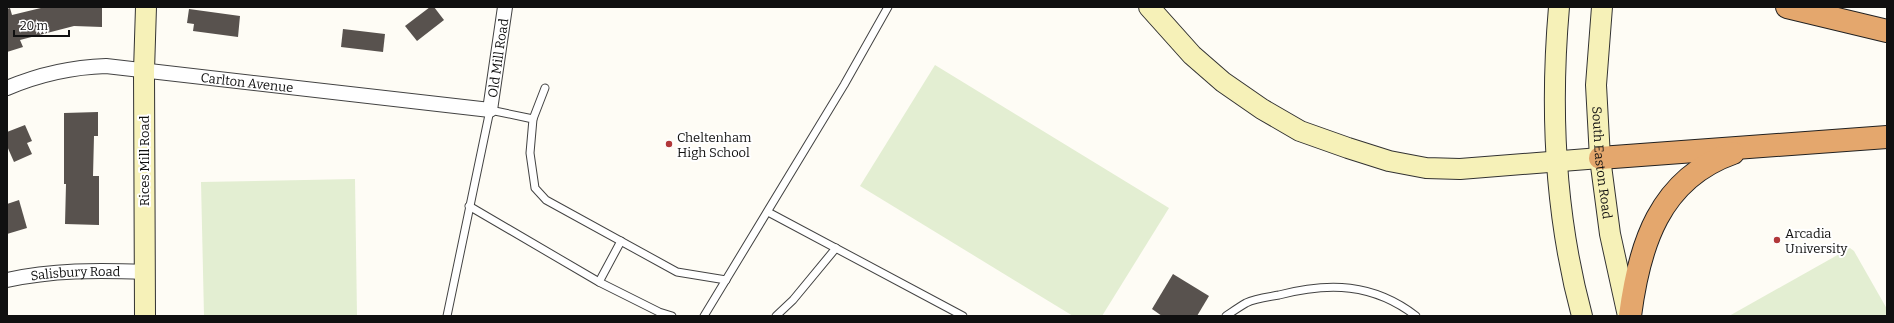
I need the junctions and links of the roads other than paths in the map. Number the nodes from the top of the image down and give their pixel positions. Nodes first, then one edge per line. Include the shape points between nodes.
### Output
1 (146, 7) edge
2 (504, 7) edge
3 (888, 7) edge
4 (1149, 7) edge
5 (1559, 7) edge
6 (1787, 7) edge
7 (1602, 8) edge
8 (1887, 31) edge
9 (144, 71) junction
10 (7, 88) edge
11 (546, 88) dead end
12 (490, 110) junction
13 (533, 119) junction
14 (1887, 137) edge
15 (1752, 147) junction
16 (1600, 158) junction
17 (1556, 162) junction
18 (469, 206) junction
19 (768, 212) junction
20 (621, 241) junction
21 (836, 248) junction
22 (144, 272) junction
23 (7, 280) edge
24 (726, 280) junction
25 (599, 282) junction
26 (144, 316) edge
27 (447, 316) edge
28 (672, 316) edge
29 (704, 316) edge
30 (776, 316) edge
31 (963, 316) edge
32 (1226, 316) edge
33 (1416, 316) edge
34 (1582, 316) edge
35 (1629, 316) edge

1 - 9 main road, Rices Mill Road
2 - 12 street, Old Mill Road
3 - 19 lane
4 - 17 main road via 1192,54 1223,82 1300,131 1389,161 1426,168 1460,169
5 - 17 main road via 1555,56
6 - 8 highway
7 - 16 main road, South Easton Road via 1596,85
9 - 10 street, Carlton Avenue via 106,66 84,67 42,76
9 - 12 street, Carlton Avenue
9 - 22 main road, Rices Mill Road
11 - 13 lane
12 - 13 lane
12 - 18 lane
13 - 20 lane via 530,153 535,188 546,200
14 - 15 highway
15 - 16 highway
15 - 35 highway via 1700,168 1680,185 1664,206 1651,228 1642,252
16 - 17 main road
16 - 35 main road, South Easton Road via 1610,234
17 - 34 main road via 1567,246
18 - 25 lane
18 - 27 lane
19 - 21 lane
19 - 24 lane
20 - 24 lane via 677,272
20 - 25 lane
21 - 30 lane via 793,300
21 - 31 lane
22 - 23 street, Salisbury Road via 57,272
22 - 26 main road, Rices Mill Road
24 - 29 lane
25 - 28 lane
32 - 33 lane via 1247,302 1301,289 1336,286 1369,291

